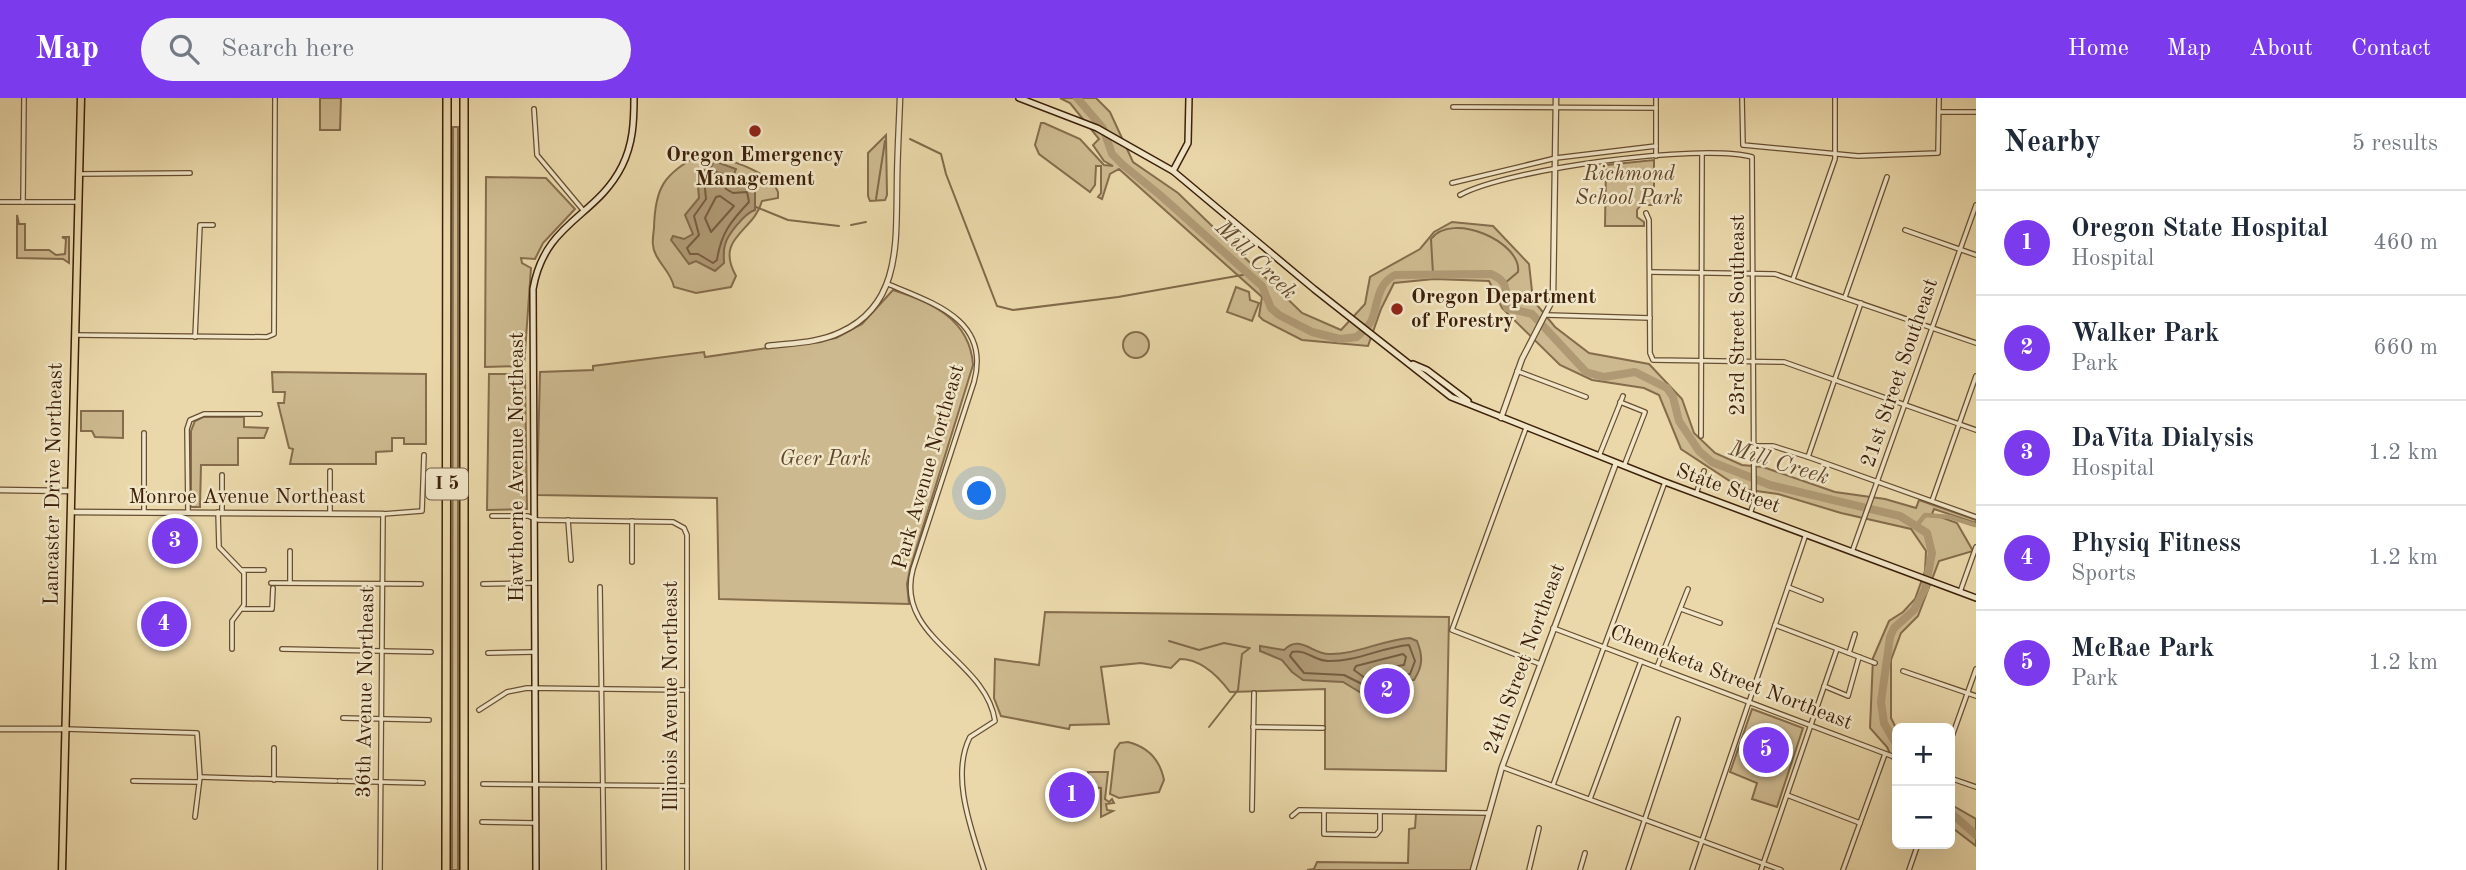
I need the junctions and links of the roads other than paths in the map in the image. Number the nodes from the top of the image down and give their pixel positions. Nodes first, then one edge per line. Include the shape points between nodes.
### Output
1 (23, 98) edge
2 (81, 98) edge
3 (275, 98) edge
4 (447, 98) edge
5 (464, 98) edge
6 (634, 98) edge
7 (901, 98) edge
8 (1019, 98) edge
9 (1189, 98) edge
10 (1556, 98) edge
11 (1656, 98) edge
12 (1742, 98) edge
13 (1835, 98) edge
14 (1939, 98) edge
15 (1453, 107) dead end
16 (1556, 108) junction
17 (1656, 108) junction
18 (534, 109) dead end
19 (1939, 111) junction
20 (1976, 112) edge
21 (1656, 146) junction
22 (1702, 154) junction
23 (1835, 155) junction
24 (1656, 156) junction
25 (1556, 158) junction
26 (1556, 169) junction
27 (1173, 172) junction
28 (190, 173) dead end
29 (79, 174) junction
30 (1887, 177) dead end
31 (1452, 183) dead end
32 (1460, 195) dead end
33 (0, 202) edge
34 (23, 202) junction
35 (78, 202) junction
36 (1976, 205) edge
37 (583, 210) junction
38 (1646, 213) dead end
39 (213, 225) dead end
40 (1905, 230) dead end
41 (1960, 249) junction
42 (1976, 255) edge
43 (1650, 272) junction
44 (1701, 272) junction
45 (1755, 272) junction
46 (1793, 279) junction
47 (888, 284) junction
48 (1845, 297) junction
49 (1861, 303) junction
50 (1546, 315) junction
51 (1650, 318) junction
52 (1933, 328) junction
53 (75, 335) junction
54 (195, 337) junction
55 (1976, 343) edge
56 (768, 346) dead end
57 (1701, 360) junction
58 (1755, 361) junction
59 (1517, 371) junction
60 (1976, 376) edge
61 (1835, 380) junction
62 (1623, 396) dead end
63 (1586, 397) dead end
64 (1620, 402) junction
65 (1906, 405) junction
66 (260, 414) dead end
67 (1500, 418) junction
68 (1959, 424) junction
69 (1526, 428) junction
70 (1976, 430) edge
71 (144, 433) dead end
72 (1701, 436) dead end
73 (1754, 446) junction
74 (424, 455) dead end
75 (1599, 456) junction
76 (1808, 457) junction
77 (1616, 463) junction
78 (1624, 466) junction
79 (330, 471) dead end
80 (1704, 471) dead end
81 (222, 475) dead end
82 (1665, 482) junction
83 (1878, 482) junction
84 (0, 490) edge
85 (71, 491) junction
86 (1696, 494) junction
87 (1932, 501) junction
88 (71, 512) junction
89 (144, 512) junction
90 (188, 512) junction
91 (220, 512) junction
92 (330, 513) junction
93 (383, 513) junction
94 (1750, 514) junction
95 (492, 516) dead end
96 (1976, 517) edge
97 (533, 518) junction
98 (568, 520) junction
99 (632, 522) junction
100 (1806, 534) junction
101 (1976, 547) edge
102 (290, 551) dead end
103 (1852, 552) junction
104 (571, 560) dead end
105 (632, 562) dead end
106 (242, 570) junction
107 (264, 570) dead end
108 (271, 583) dead end
109 (290, 583) junction
110 (384, 583) junction
111 (483, 583) dead end
112 (533, 583) junction
113 (421, 584) dead end
114 (600, 587) dead end
115 (1788, 587) junction
116 (273, 589) dead end
117 (1688, 589) dead end
118 (1960, 592) junction
119 (1976, 598) edge
120 (1821, 600) dead end
121 (241, 609) junction
122 (1681, 609) junction
123 (1720, 623) dead end
124 (1775, 625) junction
125 (1553, 628) junction
126 (1855, 634) dead end
127 (1604, 647) junction
128 (232, 649) dead end
129 (282, 649) dead end
130 (1837, 649) junction
131 (382, 651) junction
132 (430, 652) dead end
133 (534, 652) junction
134 (488, 653) dead end
135 (1849, 653) junction
136 (1859, 657) junction
137 (1641, 661) junction
138 (1875, 663) dead end
139 (1540, 664) junction
140 (1657, 667) junction
141 (1976, 669) edge
142 (1903, 671) dead end
143 (1824, 686) junction
144 (534, 688) junction
145 (602, 690) junction
146 (687, 691) junction
147 (1254, 693) dead end
148 (1967, 693) junction
149 (1976, 696) edge
150 (1750, 701) junction
151 (479, 709) dead end
152 (343, 718) dead end
153 (380, 719) junction
154 (1678, 719) dead end
155 (429, 720) dead end
156 (1811, 724) junction
157 (1253, 727) junction
158 (1323, 728) dead end
159 (1955, 728) edge
160 (0, 729) edge
161 (65, 730) junction
162 (274, 748) dead end
163 (1885, 754) junction
164 (1892, 756) edge
165 (1502, 767) junction
166 (199, 779) junction
167 (274, 780) junction
168 (1955, 780) edge
169 (133, 781) dead end
170 (380, 782) junction
171 (423, 783) dead end
172 (483, 784) dead end
173 (535, 785) junction
174 (604, 785) junction
175 (1553, 785) junction
176 (687, 786) junction
177 (1976, 787) edge
178 (1787, 795) junction
179 (1590, 799) junction
180 (1252, 810) dead end
181 (1324, 811) junction
182 (1380, 812) junction
183 (1488, 813) junction
184 (1292, 816) dead end
185 (195, 817) dead end
186 (1645, 818) junction
187 (482, 822) dead end
188 (536, 823) junction
189 (1860, 823) junction
190 (1539, 828) dead end
191 (1702, 840) junction
192 (1916, 849) edge
193 (1585, 853) dead end
194 (1763, 864) junction
195 (62, 870) edge
196 (380, 870) edge
197 (446, 870) edge
198 (464, 870) edge
199 (536, 870) edge
200 (604, 870) edge
201 (687, 870) edge
202 (984, 870) edge
203 (1473, 870) edge
204 (1529, 870) edge
205 (1580, 870) edge
206 (1628, 870) edge
207 (1692, 870) edge
208 (1761, 870) edge
209 (1781, 870) edge
210 (1843, 870) edge
211 (1909, 870) edge

1 - 34 street
2 - 29 main road, Lancaster Drive Northeast
3 - 54 street via 274,334
4 - 197 highway, I 5
5 - 198 highway, I 5
6 - 37 main road, Hawthorne Avenue Northeast via 632,139 621,168
7 - 47 street via 896,252
8 - 27 main road, State Street via 1083,122
9 - 27 main road via 1188,142
10 - 16 street
11 - 17 street
12 - 23 street via 1742,144
13 - 23 street
14 - 19 street
15 - 16 street
16 - 17 street
16 - 25 street
17 - 21 street
18 - 37 street via 537,155
19 - 20 street
19 - 23 street via 1938,153
21 - 24 street
21 - 25 street
22 - 24 street
22 - 44 street
22 - 45 street, 23rd Street Southeast via 1752,157
23 - 46 street
24 - 26 street
25 - 26 street
25 - 31 street
26 - 32 street
26 - 50 street via 1555,282
27 - 67 main road, State Street via 1444,392
28 - 29 street
29 - 35 main road, Lancaster Drive Northeast
30 - 48 street
33 - 34 street
34 - 35 street
35 - 53 main road, Lancaster Drive Northeast
36 - 41 street, 21st Street Southeast
37 - 97 main road, Hawthorne Avenue Northeast via 551,241 533,289
38 - 43 street
39 - 54 street via 200,225
40 - 41 street
41 - 42 street
41 - 52 street, 21st Street Southeast
43 - 44 street
43 - 51 street
44 - 45 street
44 - 57 street
45 - 46 street
45 - 58 street, 23rd Street Southeast
46 - 48 street
47 - 56 street via 875,307 847,329 818,340
47 - 202 street, Park Avenue Northeast via 951,313 968,331 976,355 974,382 910,592 925,629 984,688 992,705 995,721 975,732 962,758 968,810
48 - 49 street
49 - 52 street
49 - 61 street
50 - 51 street
50 - 59 street
51 - 57 street via 1651,358
52 - 55 street
52 - 65 street, 21st Street Southeast
53 - 54 street
53 - 85 main road, Lancaster Drive Northeast
57 - 58 street
57 - 72 street
58 - 61 street via 1784,362
58 - 73 street, 23rd Street Southeast
59 - 63 street
59 - 67 street
60 - 68 street
61 - 65 street
61 - 76 street
62 - 64 street
64 - 75 street
64 - 78 street via 1645,412
65 - 68 street
65 - 83 street, 21st Street Southeast
66 - 90 street via 200,414 190,420
67 - 69 main road, State Street
68 - 70 street
68 - 87 street
69 - 75 main road, State Street
69 - 139 street via 1452,630
71 - 89 street
73 - 76 street
73 - 94 street, 23rd Street Southeast
74 - 93 street, Monroe Avenue Northeast via 422,511
75 - 77 main road, State Street
76 - 83 street
77 - 78 main road, State Street
77 - 125 street, 24th Street Northeast
78 - 82 main road, State Street
79 - 92 street
80 - 86 street
81 - 91 street
82 - 86 main road, State Street
82 - 127 street
83 - 87 street
83 - 103 street, 21st Street Southeast
84 - 85 street
85 - 88 main road, Lancaster Drive Northeast
86 - 94 main road, State Street
87 - 96 street
88 - 89 street, Monroe Avenue Northeast
88 - 161 main road, Lancaster Drive Northeast
89 - 90 street, Monroe Avenue Northeast
90 - 91 street, Monroe Avenue Northeast
91 - 92 street, Monroe Avenue Northeast
91 - 106 street via 219,547
92 - 93 street, Monroe Avenue Northeast
93 - 110 street, 36th Avenue Northeast
94 - 100 main road, State Street
95 - 97 street
97 - 98 street
97 - 112 main road, Hawthorne Avenue Northeast
98 - 99 street
98 - 104 street
99 - 105 street
99 - 146 street, Illinois Avenue Northeast via 680,524 687,535
100 - 103 main road, State Street
100 - 115 street
101 - 118 street
102 - 109 street
103 - 118 main road, State Street
106 - 107 street
106 - 121 street
108 - 109 street
109 - 110 street
110 - 113 street
110 - 131 street, 36th Avenue Northeast
111 - 112 street
112 - 133 main road, Hawthorne Avenue Northeast
114 - 145 street
115 - 120 street
115 - 124 street
116 - 121 street via 271,610
117 - 122 street
118 - 119 main road, State Street
121 - 128 street via 232,621
122 - 123 street
122 - 140 street
124 - 130 street
124 - 150 street
125 - 127 street, Chemeketa Street Northeast
125 - 139 street, 24th Street Northeast
126 - 135 street
127 - 137 street, Chemeketa Street Northeast
127 - 175 street
129 - 131 street
130 - 135 street
130 - 143 street
131 - 132 street
131 - 153 street, 36th Avenue Northeast
133 - 134 street
133 - 144 main road, Hawthorne Avenue Northeast
135 - 136 street
136 - 138 street
136 - 143 street via 1848,696
137 - 140 street, Chemeketa Street Northeast
137 - 179 street
139 - 165 street, 24th Street Northeast
140 - 150 street, Chemeketa Street Northeast
141 - 148 street
142 - 148 street
143 - 156 street
144 - 145 street
144 - 151 street via 505,693
144 - 173 main road, Hawthorne Avenue Northeast
145 - 146 street
145 - 174 street
146 - 176 street, Illinois Avenue Northeast
147 - 157 street
148 - 149 street
148 - 159 street
150 - 156 street, Chemeketa Street Northeast
150 - 191 street
152 - 153 street
153 - 155 street
153 - 170 street, 36th Avenue Northeast
154 - 186 street
156 - 163 street, Chemeketa Street Northeast
156 - 178 street
157 - 158 street
157 - 180 street
160 - 161 street
161 - 166 street via 197,733
161 - 195 main road, Lancaster Drive Northeast
162 - 167 street
163 - 164 street, Chemeketa Street Northeast
163 - 189 street
165 - 175 street
165 - 183 street, 24th Street Northeast
166 - 167 street
166 - 169 street
166 - 185 street
167 - 170 street
168 - 177 street
170 - 171 street
170 - 196 street, 36th Avenue Northeast
172 - 173 street
173 - 174 street
173 - 188 main road, Hawthorne Avenue Northeast
174 - 176 street
174 - 200 street
175 - 179 street
176 - 201 street, Illinois Avenue Northeast
178 - 189 street
178 - 194 street
179 - 186 street
181 - 182 street
181 - 182 street via 1324,834 1376,835
181 - 184 street via 1299,810
182 - 183 street
183 - 203 street, 24th Street Northeast
186 - 191 street
186 - 206 street
187 - 188 street
188 - 199 main road, Hawthorne Avenue Northeast
189 - 210 street
190 - 204 street
191 - 194 street
191 - 207 street
192 - 211 street
193 - 205 street
194 - 208 street
194 - 209 street

